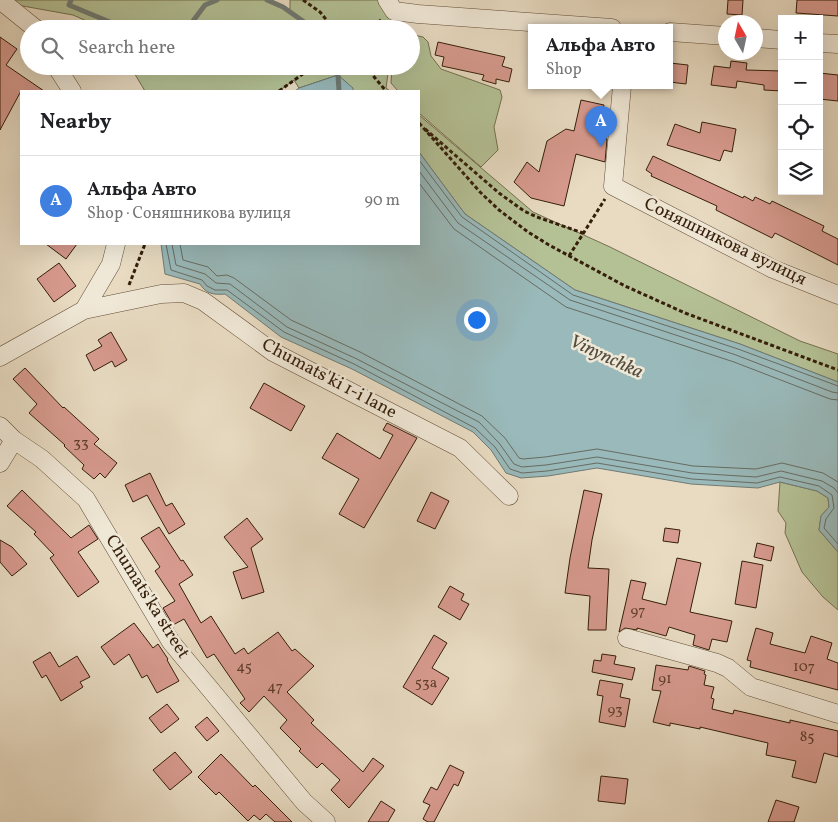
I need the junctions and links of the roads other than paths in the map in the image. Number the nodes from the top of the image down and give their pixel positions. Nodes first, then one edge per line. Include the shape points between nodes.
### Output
1 (0, 0) edge
2 (390, 6) edge
3 (25, 20) edge
4 (557, 24) edge
5 (673, 32) edge
6 (718, 35) edge
7 (763, 39) edge
8 (778, 40) edge
9 (823, 42) edge
10 (838, 44) edge
11 (62, 75) edge
12 (622, 89) edge
13 (71, 90) edge
14 (116, 245) edge
15 (838, 295) edge
16 (84, 310) junction
17 (0, 357) edge
18 (0, 426) edge
19 (14, 440) junction
20 (0, 463) edge
21 (509, 496) dead end
22 (627, 638) dead end
23 (838, 714) edge
24 (326, 822) edge

1 - 3 street
2 - 4 street via 418,14
5 - 6 street
7 - 8 street
9 - 10 street
11 - 13 street
12 - 15 street, Соняшникова вулиця via 613,186 773,269
14 - 16 street via 111,264
16 - 17 street, Chumats'ki 1-i lane
16 - 21 street, Chumats'ki 1-i lane via 161,294 184,293 203,301 273,352 460,448
18 - 19 street, Chumats'ka street
19 - 20 street
19 - 24 street, Chumats'ka street via 42,459 86,499 171,642 304,802
22 - 23 street via 717,663 751,687

